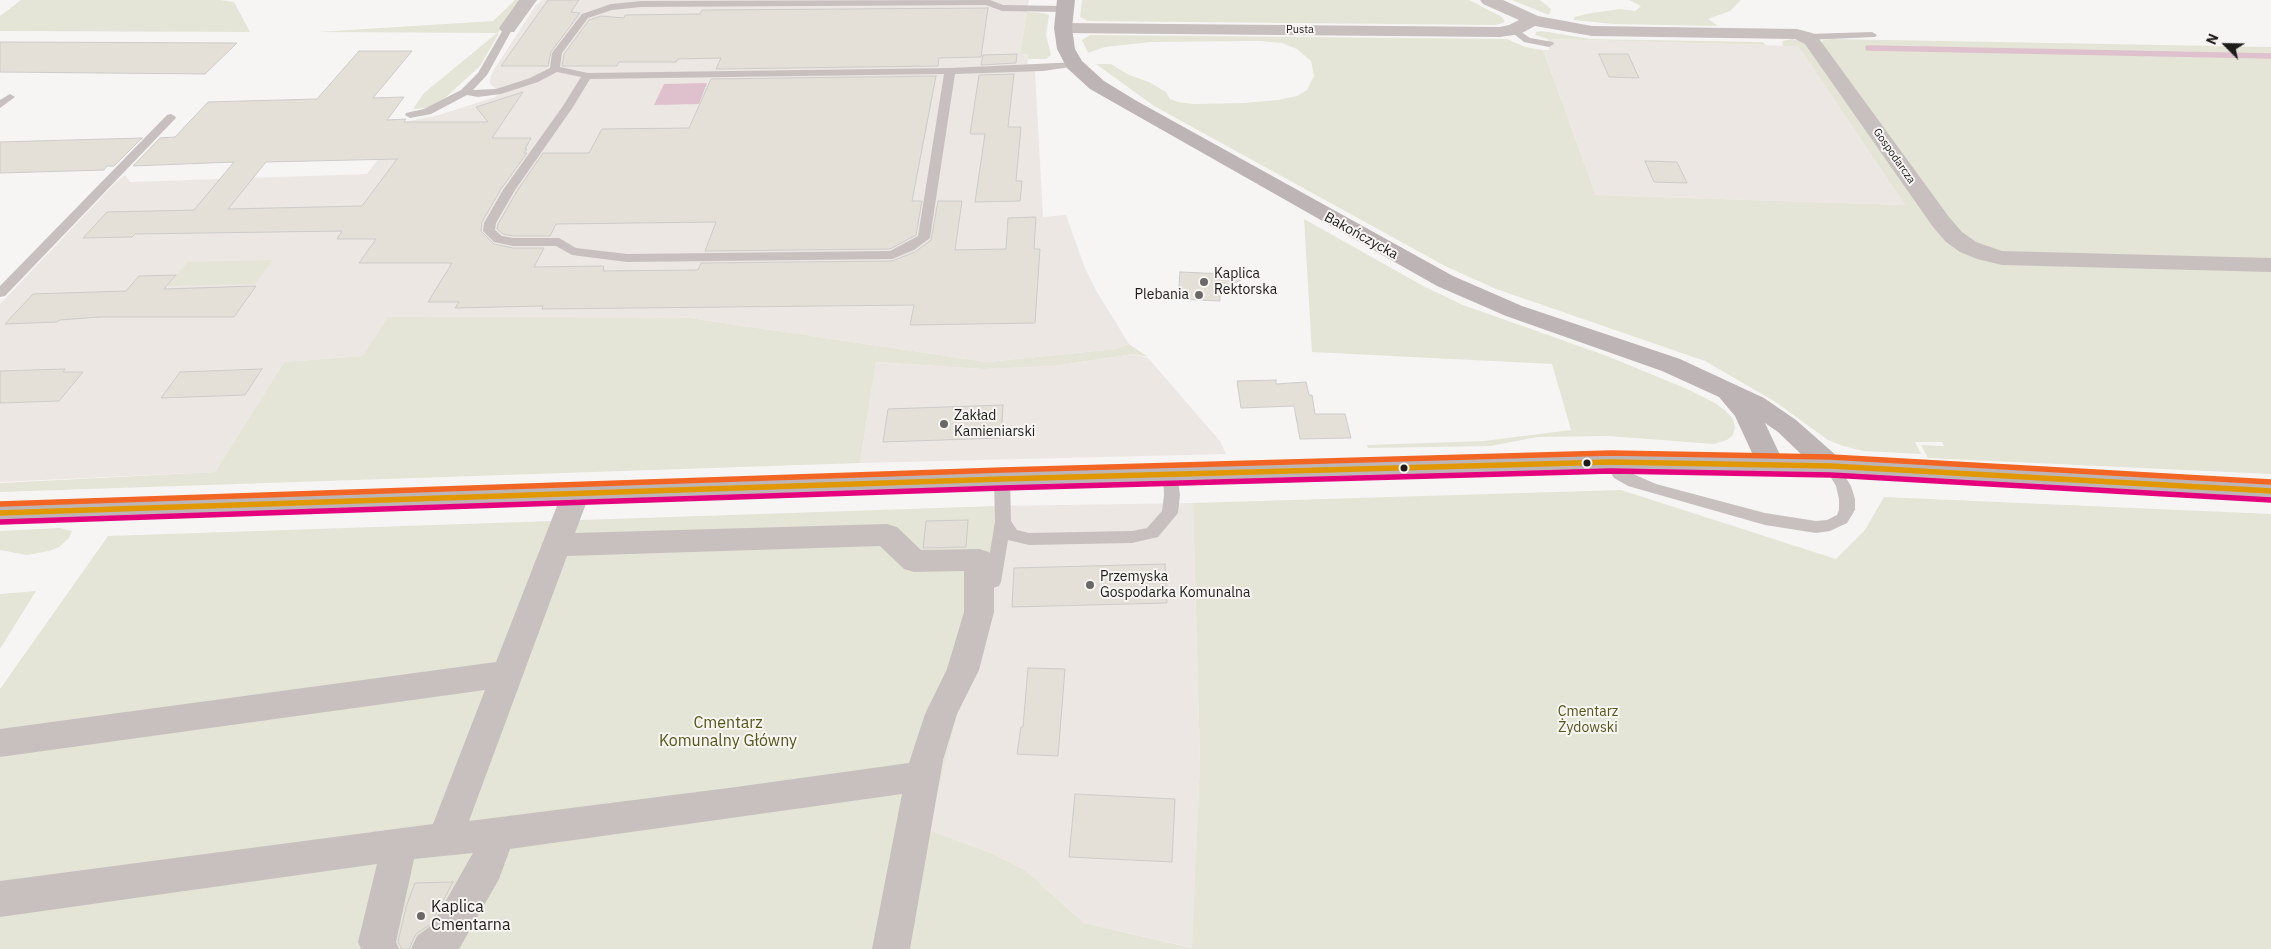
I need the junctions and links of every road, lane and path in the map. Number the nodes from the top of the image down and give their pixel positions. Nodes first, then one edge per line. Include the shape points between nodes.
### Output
1 (528, 0) edge
2 (1489, 0) edge
3 (1064, 12) edge
4 (1533, 20) junction
5 (508, 28) joint
6 (1514, 30) junction
7 (1872, 35) dead end
8 (1806, 36) junction
9 (1549, 44) dead end
10 (1074, 64) junction
11 (555, 69) junction
12 (950, 71) junction
13 (587, 76) junction
14 (465, 92) junction
15 (10, 97) dead end
16 (0, 104) edge
17 (410, 114) dead end
18 (170, 117) dead end
19 (2271, 265) edge
20 (0, 293) edge
21 (1729, 394) junction
22 (1611, 462) junction
23 (1770, 464) junction
24 (1831, 466) junction
25 (1170, 474) junction
26 (1002, 479) junction
27 (2271, 491) edge
28 (576, 493) junction
29 (0, 512) edge
30 (1003, 522) junction
31 (557, 545) junction
32 (993, 582) dead end
33 (508, 674) junction
34 (0, 743) edge
35 (923, 776) junction
36 (498, 834) junction
37 (445, 839) junction
38 (400, 844) junction
39 (0, 898) edge
40 (380, 949) edge
41 (430, 949) edge
42 (891, 949) edge

1 - 5 street
2 - 4 street
3 - 6 street, Pusta via 1482,32
3 - 10 street, Bakończycka via 1066,49
3 - 11 lane via 1002,8 986,2 611,7 585,16 574,28 556,53
4 - 6 street, Pusta
4 - 8 street via 1592,31
5 - 14 lane via 482,75
6 - 9 lane via 1527,40
7 - 8 lane
8 - 19 street, Gospodarcza via 1940,222 1968,247 2002,258
10 - 12 lane
10 - 21 street, Bakończycka via 1097,85 1128,104 1445,281 1514,311 1671,365
11 - 13 lane
11 - 14 lane via 534,80 496,92
12 - 13 lane
12 - 13 lane via 924,238 892,255 627,258 572,251 559,242 498,239 489,231 490,223
14 - 17 lane via 427,112
15 - 16 lane
18 - 20 lane
21 - 23 street, Bakończycka via 1746,412
21 - 24 street, Bakończycka via 1769,413
22 - 23 street
22 - 24 lane via 1619,474 1653,489 1765,520 1816,527 1842,519 1847,510 1845,493
22 - 25 street
23 - 24 street
24 - 27 street
25 - 26 street
25 - 30 lane via 1170,513 1152,533 1132,537 1029,540 1012,535
26 - 28 street
26 - 30 lane
28 - 29 street
28 - 31 street
30 - 32 lane
31 - 33 street
31 - 35 street via 887,535 914,561 979,560 979,612 962,670 941,714
33 - 34 street
33 - 37 street
35 - 36 street
35 - 42 street
36 - 37 street
36 - 41 street via 486,868 445,938
37 - 38 street
38 - 39 street
38 - 40 street via 377,942

